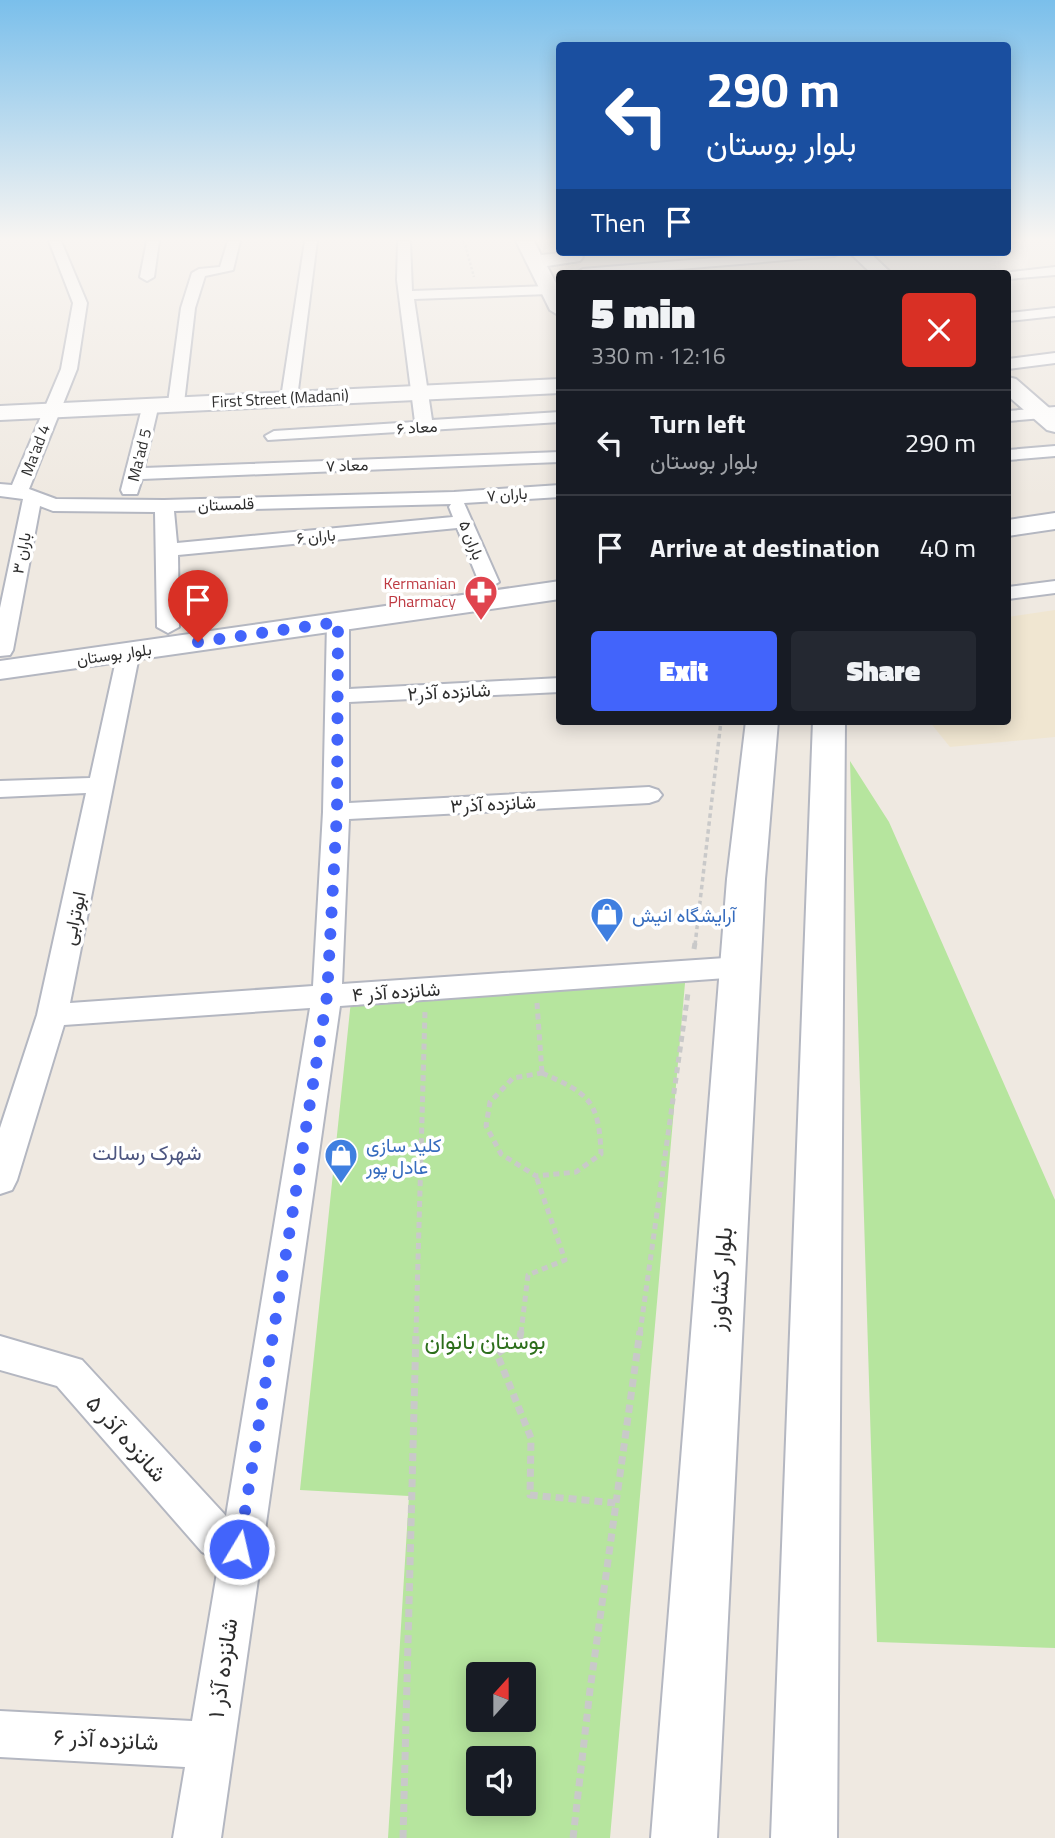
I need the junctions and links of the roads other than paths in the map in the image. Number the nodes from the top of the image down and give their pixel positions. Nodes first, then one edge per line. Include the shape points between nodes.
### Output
1 (76, 327) edge
2 (185, 327) edge
3 (301, 327) edge
4 (411, 327) edge
5 (1055, 358) edge
6 (1011, 364) edge
7 (556, 386) edge
8 (1011, 386) edge
9 (418, 392) junction
10 (289, 398) junction
11 (176, 403) junction
12 (151, 404) junction
13 (51, 409) junction
14 (0, 413) edge
15 (1011, 416) edge
16 (556, 417) edge
17 (1051, 417) edge
18 (424, 426) junction
19 (274, 436) dead end
20 (1055, 451) edge
21 (1011, 455) edge
22 (556, 457) edge
23 (134, 474) junction
24 (556, 491) edge
25 (17, 492) edge
26 (454, 498) junction
27 (127, 506) junction
28 (163, 506) junction
29 (1055, 507) edge
30 (1011, 513) edge
31 (1055, 521) edge
32 (464, 522) junction
33 (1011, 528) edge
34 (168, 550) junction
35 (556, 573) edge
36 (489, 582) junction
37 (1055, 587) edge
38 (556, 591) edge
39 (1011, 593) edge
40 (338, 622) junction
41 (168, 627) junction
42 (220, 629) junction
43 (129, 651) junction
44 (1, 657) edge
45 (556, 685) edge
46 (337, 696) junction
47 (762, 725) edge
48 (829, 725) edge
49 (100, 785) junction
50 (0, 789) edge
51 (649, 795) dead end
52 (337, 812) junction
53 (740, 967) junction
54 (327, 996) junction
55 (52, 1015) junction
56 (0, 1180) edge
57 (0, 1353) edge
58 (239, 1549) junction
59 (0, 1734) edge
60 (211, 1745) junction
61 (197, 1838) edge
62 (684, 1838) edge
63 (804, 1838) edge

1 - 13 street, Ma'ad 4 via 69,369
2 - 11 street
3 - 10 street
4 - 9 street
5 - 6 street
7 - 9 street, First Street (Madani)
8 - 17 street
9 - 10 street, First Street (Madani)
9 - 18 street
10 - 11 street, First Street (Madani)
11 - 12 street, First Street (Madani)
12 - 13 street, First Street (Madani)
12 - 23 street, Ma'ad 5
13 - 14 street, First Street (Madani)
13 - 25 street, Ma'ad 4
15 - 17 street
16 - 18 street, معاد ۶
18 - 19 street, معاد ۶
20 - 21 street
22 - 23 street, معاد ۷
23 - 27 street, Ma'ad 5
24 - 26 street, باران ۷
25 - 27 street, قلمستان via 53,505
25 - 44 street, باران ۳
26 - 28 street, قلمستان
26 - 32 street, باران ۵
27 - 28 street, قلمستان
28 - 34 street
29 - 30 street
31 - 33 street
32 - 34 street, باران ۶
32 - 36 street, باران ۵
34 - 41 street
35 - 36 street, بلوار بوستان
36 - 42 street, بلوار بوستان
37 - 39 street
38 - 40 street, بلوار بوستان
40 - 42 street, بلوار بوستان
40 - 46 street, شانزده آذر ۱
41 - 42 street, بلوار بوستان
41 - 44 street, بلوار بوستان
42 - 43 street, بلوار بوستان
43 - 44 street, بلوار بوستان
43 - 49 street, ابوترابی
45 - 46 street, شانزده آذر۲
46 - 52 street, شانزده آذر ۱
47 - 53 street, بلوار کشاورز
48 - 63 street
49 - 50 street
49 - 55 street, ابوترابی
51 - 52 street, شانزده آذر۳
52 - 54 street, شانزده آذر ۱
53 - 54 street, شانزده آذر ۴
53 - 62 street, بلوار کشاورز
54 - 55 street, شانزده آذر ۴
54 - 58 street, شانزده آذر ۱
55 - 56 street, ابوترابی
57 - 58 street, شانزده آذر ۵ via 69,1372 217,1537
58 - 60 street, شانزده آذر ۱
59 - 60 street, شانزده آذر ۶
60 - 61 street, شانزده آذر ۱

